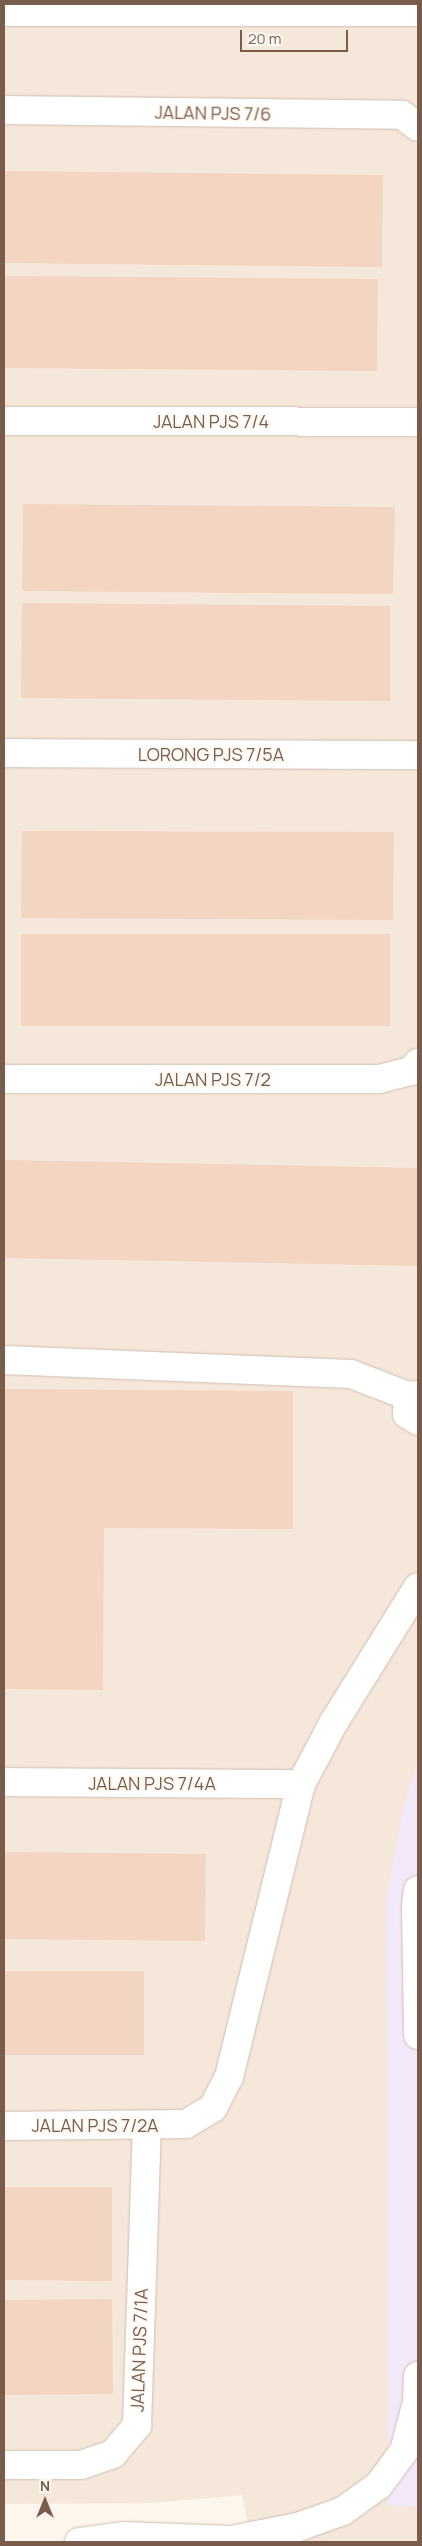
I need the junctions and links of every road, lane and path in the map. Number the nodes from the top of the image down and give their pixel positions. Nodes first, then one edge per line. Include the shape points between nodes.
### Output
1 (4, 12) edge
2 (418, 12) edge
3 (4, 110) edge
4 (418, 128) edge
5 (4, 421) edge
6 (418, 422) edge
7 (4, 753) edge
8 (418, 755) edge
9 (418, 1062) edge
10 (4, 1078) edge
11 (4, 1360) edge
12 (413, 1395) edge
13 (418, 1421) edge
14 (418, 1587) edge
15 (4, 1782) edge
16 (301, 1784) junction
17 (418, 1890) edge
18 (418, 2035) edge
19 (4, 2126) edge
20 (147, 2126) junction
21 (418, 2376) edge
22 (4, 2465) edge
23 (236, 2541) edge
24 (78, 2542) edge

1 - 2 street
3 - 4 street, JALAN PJS 7/6 via 402,115
5 - 6 street, JALAN PJS 7/4
7 - 8 street, LORONG PJS 7/5A
9 - 10 street, JALAN PJS 7/2 via 411,1071 378,1078
11 - 12 street via 351,1374
12 - 13 street via 407,1414
14 - 16 street via 334,1722
15 - 16 street, JALAN PJS 7/4A
16 - 20 street, JALAN PJS 7/2A via 229,2077 214,2108 186,2124
17 - 18 street
19 - 20 street, JALAN PJS 7/2A
20 - 22 street, JALAN PJS 7/1A via 137,2425 113,2454 81,2465
21 - 23 street via 417,2402 404,2451 379,2485 343,2511 298,2527
23 - 24 street via 123,2536

